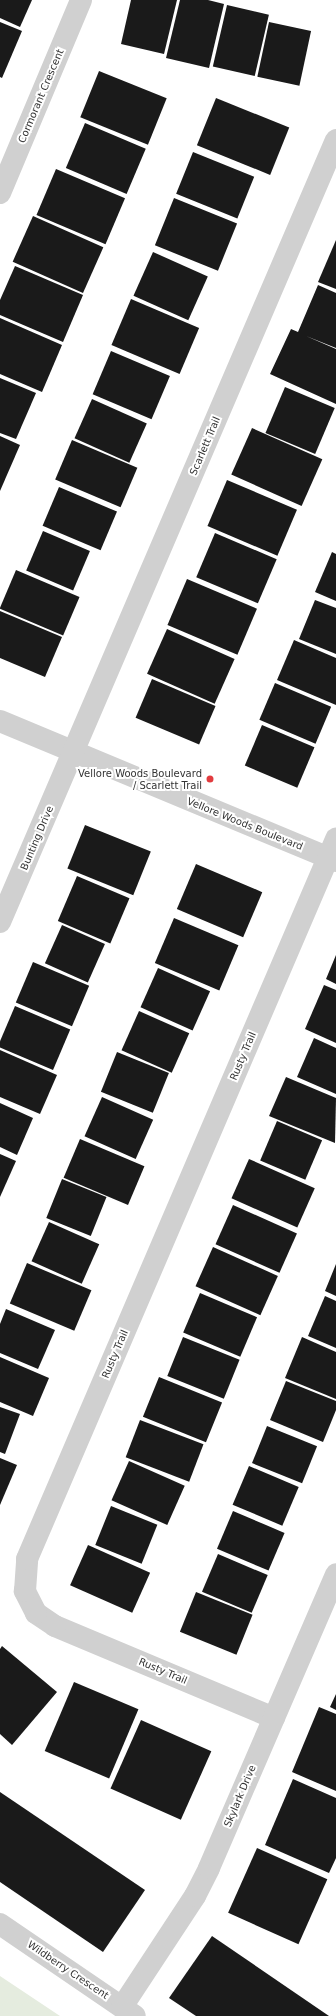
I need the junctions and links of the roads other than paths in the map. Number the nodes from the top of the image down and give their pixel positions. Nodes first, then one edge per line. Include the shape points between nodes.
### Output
1 (81, 0) edge
2 (336, 140) edge
3 (0, 193) edge
4 (0, 721) edge
5 (73, 753) junction
6 (333, 852) edge
7 (0, 922) edge
8 (336, 1574) edge
9 (274, 1718) junction
10 (0, 1924) edge
11 (129, 2012) edge

1 - 3 street, Cormorant Crescent
2 - 5 street, Scarlett Trail
4 - 5 street, Vellore Woods Boulevard
5 - 6 street, Vellore Woods Boulevard
5 - 7 street, Bunting Drive
6 - 9 street, Rusty Trail via 27,1559 25,1591 36,1613 55,1626
8 - 9 street, Skylark Drive
9 - 11 street, Skylark Drive via 195,1896
10 - 11 street, Wildberry Crescent

